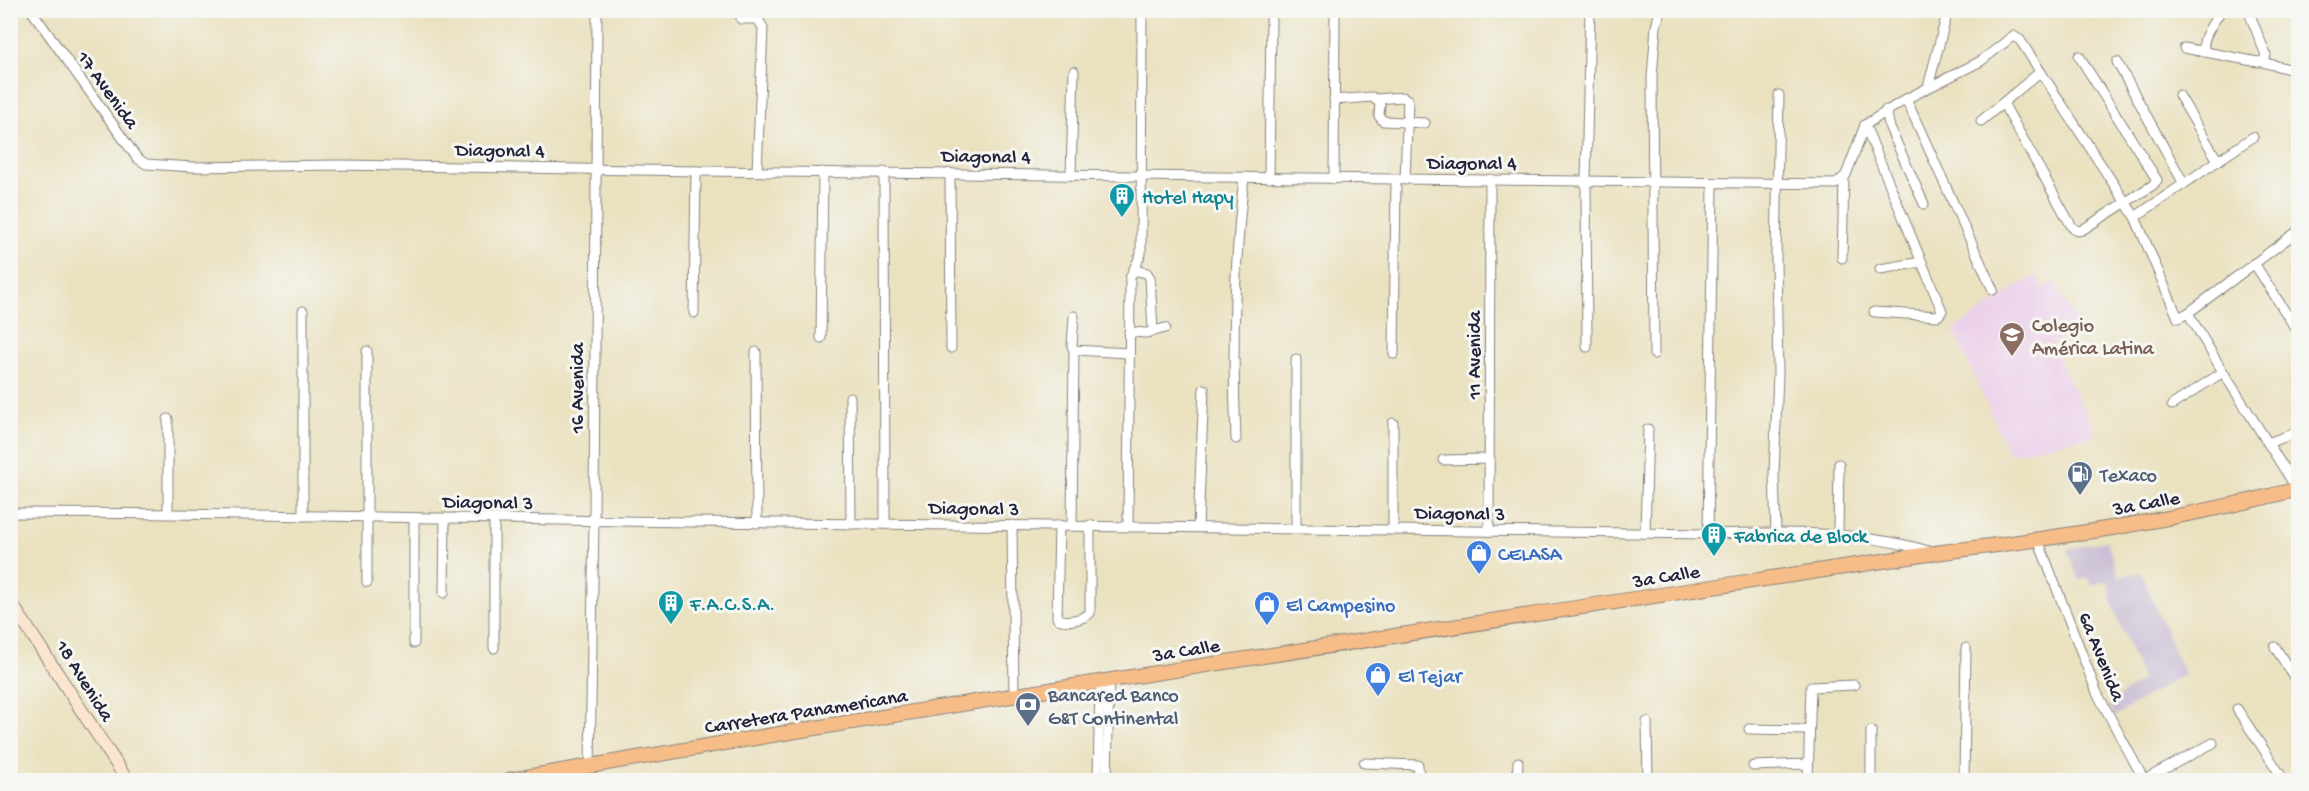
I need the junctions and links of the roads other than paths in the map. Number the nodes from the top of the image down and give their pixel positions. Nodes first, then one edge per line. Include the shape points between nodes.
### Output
1 (31, 10) edge
2 (597, 10) edge
3 (1142, 10) edge
4 (1335, 10) edge
5 (1590, 10) edge
6 (1660, 10) edge
7 (1948, 10) edge
8 (2221, 10) edge
9 (2248, 10) edge
10 (741, 19) dead end
11 (1271, 20) dead end
12 (2184, 48) dead end
13 (2205, 51) junction
14 (2079, 56) dead end
15 (2117, 62) dead end
16 (2262, 62) junction
17 (2293, 70) dead end
18 (1074, 71) dead end
19 (2040, 72) junction
20 (1928, 87) junction
21 (1779, 95) dead end
22 (2179, 95) dead end
23 (1376, 99) junction
24 (1906, 99) junction
25 (1334, 100) junction
26 (2003, 103) junction
27 (1886, 110) junction
28 (1981, 121) dead end
29 (1407, 122) junction
30 (1425, 123) dead end
31 (1865, 125) junction
32 (2253, 137) dead end
33 (137, 158) joint
34 (2218, 161) junction
35 (595, 169) junction
36 (696, 171) junction
37 (757, 171) junction
38 (822, 171) junction
39 (884, 172) junction
40 (950, 173) junction
41 (1071, 174) junction
42 (1140, 175) junction
43 (1244, 177) junction
44 (1269, 178) junction
45 (1334, 179) junction
46 (1490, 179) junction
47 (1400, 180) junction
48 (1586, 180) junction
49 (1652, 181) junction
50 (1840, 181) junction
51 (1777, 183) junction
52 (1713, 184) junction
53 (2184, 184) junction
54 (2125, 201) junction
55 (1924, 204) dead end
56 (2135, 217) junction
57 (2298, 231) edge
58 (1842, 258) dead end
59 (1922, 262) junction
60 (2254, 263) junction
61 (1880, 269) dead end
62 (1133, 270) junction
63 (1993, 290) dead end
64 (303, 311) dead end
65 (1874, 312) dead end
66 (694, 313) dead end
67 (2188, 313) junction
68 (1074, 316) dead end
69 (1165, 328) dead end
70 (1153, 330) junction
71 (1130, 332) junction
72 (2298, 332) edge
73 (821, 338) dead end
74 (1587, 347) dead end
75 (951, 348) dead end
76 (1074, 350) junction
77 (367, 351) dead end
78 (756, 352) dead end
79 (1129, 353) junction
80 (1394, 354) dead end
81 (1653, 354) dead end
82 (1296, 359) dead end
83 (2223, 372) junction
84 (1204, 388) dead end
85 (850, 397) dead end
86 (2172, 405) dead end
87 (168, 419) dead end
88 (1393, 423) dead end
89 (1648, 429) dead end
90 (2298, 432) edge
91 (1236, 439) dead end
92 (2268, 443) junction
93 (1490, 459) junction
94 (1443, 460) dead end
95 (1839, 464) dead end
96 (2298, 489) edge
97 (10, 513) edge
98 (168, 513) junction
99 (303, 516) junction
100 (367, 518) junction
101 (414, 519) junction
102 (445, 519) junction
103 (494, 519) junction
104 (594, 521) junction
105 (757, 523) junction
106 (850, 524) junction
107 (885, 524) junction
108 (1012, 525) junction
109 (1059, 525) junction
110 (1072, 525) junction
111 (1090, 525) junction
112 (1128, 526) junction
113 (1198, 527) junction
114 (1296, 528) junction
115 (1393, 529) junction
116 (1489, 531) junction
117 (1645, 533) junction
118 (1776, 533) junction
119 (1708, 534) junction
120 (1838, 534) junction
121 (2038, 540) junction
122 (1935, 553) junction
123 (367, 582) dead end
124 (444, 593) dead end
125 (10, 601) edge
126 (414, 643) dead end
127 (2275, 647) dead end
128 (494, 648) dead end
129 (1965, 648) dead end
130 (1104, 681) junction
131 (2298, 683) edge
132 (1854, 685) dead end
133 (1014, 696) junction
134 (2237, 709) dead end
135 (1647, 722) dead end
136 (1749, 729) dead end
137 (1809, 730) junction
138 (1871, 731) dead end
139 (1104, 737) junction
140 (2213, 743) dead end
141 (1518, 762) dead end
142 (1364, 763) dead end
143 (1808, 764) junction
144 (590, 766) junction
145 (1754, 766) dead end
146 (127, 780) edge
147 (509, 780) edge
148 (1098, 780) edge
149 (1107, 780) edge
150 (1419, 780) edge
151 (1517, 780) edge
152 (1648, 780) edge
153 (1808, 780) edge
154 (1871, 780) edge
155 (1965, 780) edge
156 (2144, 780) edge
157 (2284, 780) edge

1 - 33 street, 17 Avenida
2 - 35 street, 16 Avenida
3 - 42 street
4 - 25 street
5 - 48 street
6 - 49 street via 1652,77
7 - 20 street
8 - 13 street via 2204,41
9 - 16 street via 2266,55
10 - 37 street via 758,19 763,28
11 - 44 street
12 - 13 street
13 - 16 street
14 - 54 street via 2157,180
15 - 53 street
16 - 17 street
18 - 41 street
19 - 20 street via 2020,40 2013,36 1981,61
19 - 26 street
19 - 54 street
20 - 24 street
21 - 51 street
22 - 34 street
23 - 25 street
23 - 29 street via 1383,121
23 - 29 street via 1407,98
24 - 27 street
24 - 63 street
25 - 45 street
26 - 28 street
26 - 54 street via 2074,230 2082,230
27 - 31 street
27 - 55 street
29 - 30 street
29 - 47 street
31 - 50 street
31 - 59 street
32 - 34 street
33 - 35 street, Diagonal 4 via 146,164 193,167
34 - 53 street
35 - 36 street, Diagonal 4
35 - 104 street, 16 Avenida
36 - 37 street, Diagonal 4
36 - 66 street
37 - 38 street, Diagonal 4
38 - 39 street, Diagonal 4
38 - 73 street
39 - 40 street, Diagonal 4
39 - 107 street
40 - 41 street, Diagonal 4
40 - 75 street
41 - 42 street, Diagonal 4
42 - 43 street, Diagonal 4
42 - 62 street via 1141,254
43 - 44 street, Diagonal 4
43 - 91 street via 1234,307
44 - 45 street, Diagonal 4
45 - 47 street, Diagonal 4
46 - 47 street, Diagonal 4
46 - 48 street, Diagonal 4
46 - 93 street, 11 Avenida
47 - 80 street
48 - 49 street, Diagonal 4
48 - 74 street
49 - 52 street, Diagonal 4
49 - 81 street
50 - 51 street, Diagonal 4
50 - 58 street
51 - 52 street, Diagonal 4
51 - 118 street
52 - 119 street
53 - 56 street
54 - 56 street
56 - 67 street via 2175,315
57 - 60 street
59 - 61 street
59 - 65 street via 1941,315
60 - 67 street
60 - 72 street
62 - 70 street via 1147,273 1150,278
62 - 71 street
64 - 99 street
67 - 83 street
68 - 76 street
69 - 70 street
70 - 71 street
71 - 79 street
76 - 79 street
76 - 110 street
77 - 100 street
78 - 105 street
79 - 112 street
82 - 114 street
83 - 86 street
83 - 92 street
84 - 113 street
85 - 106 street
87 - 98 street
88 - 115 street
89 - 117 street
90 - 92 street
92 - 96 street
93 - 94 street
93 - 116 street, 11 Avenida
95 - 120 street
96 - 121 main road, 3a Calle via 2234,505
97 - 98 street, Diagonal 3
98 - 99 street, Diagonal 3
99 - 100 street, Diagonal 3
100 - 101 street, Diagonal 3
100 - 123 street
101 - 102 street, Diagonal 3
101 - 126 street
102 - 103 street, Diagonal 3
102 - 124 street
103 - 104 street, Diagonal 3
103 - 128 street
104 - 105 street, Diagonal 3
104 - 144 street, 16 Avenida
105 - 106 street, Diagonal 3
106 - 107 street, Diagonal 3
107 - 108 street, Diagonal 3
108 - 109 street, Diagonal 3
108 - 133 street
109 - 110 street, Diagonal 3
109 - 111 street via 1059,621 1084,618 1089,613
110 - 111 street, Diagonal 3
111 - 112 street, Diagonal 3
112 - 113 street, Diagonal 3
113 - 114 street, Diagonal 3
114 - 115 street, Diagonal 3
115 - 116 street, Diagonal 3
116 - 117 street, Diagonal 3
117 - 119 street, Diagonal 3
118 - 119 street, Diagonal 3
118 - 120 street, Diagonal 3
120 - 122 street, Diagonal 3 via 1897,542
121 - 122 main road, 3a Calle
121 - 156 street, 6a Avenida via 2097,693
122 - 130 main road, 3a Calle
125 - 146 main road, 18 Avenida
127 - 131 street
129 - 155 street
130 - 133 main road, Carretera Panamericana
130 - 139 street
132 - 137 street via 1811,687
133 - 144 main road, Carretera Panamericana
134 - 157 street
135 - 152 street
136 - 137 street
137 - 143 street
138 - 154 street
139 - 148 street
139 - 149 street
140 - 156 street
141 - 151 street
142 - 150 street via 1418,765
143 - 145 street
143 - 153 street
144 - 147 main road, Carretera Panamericana

